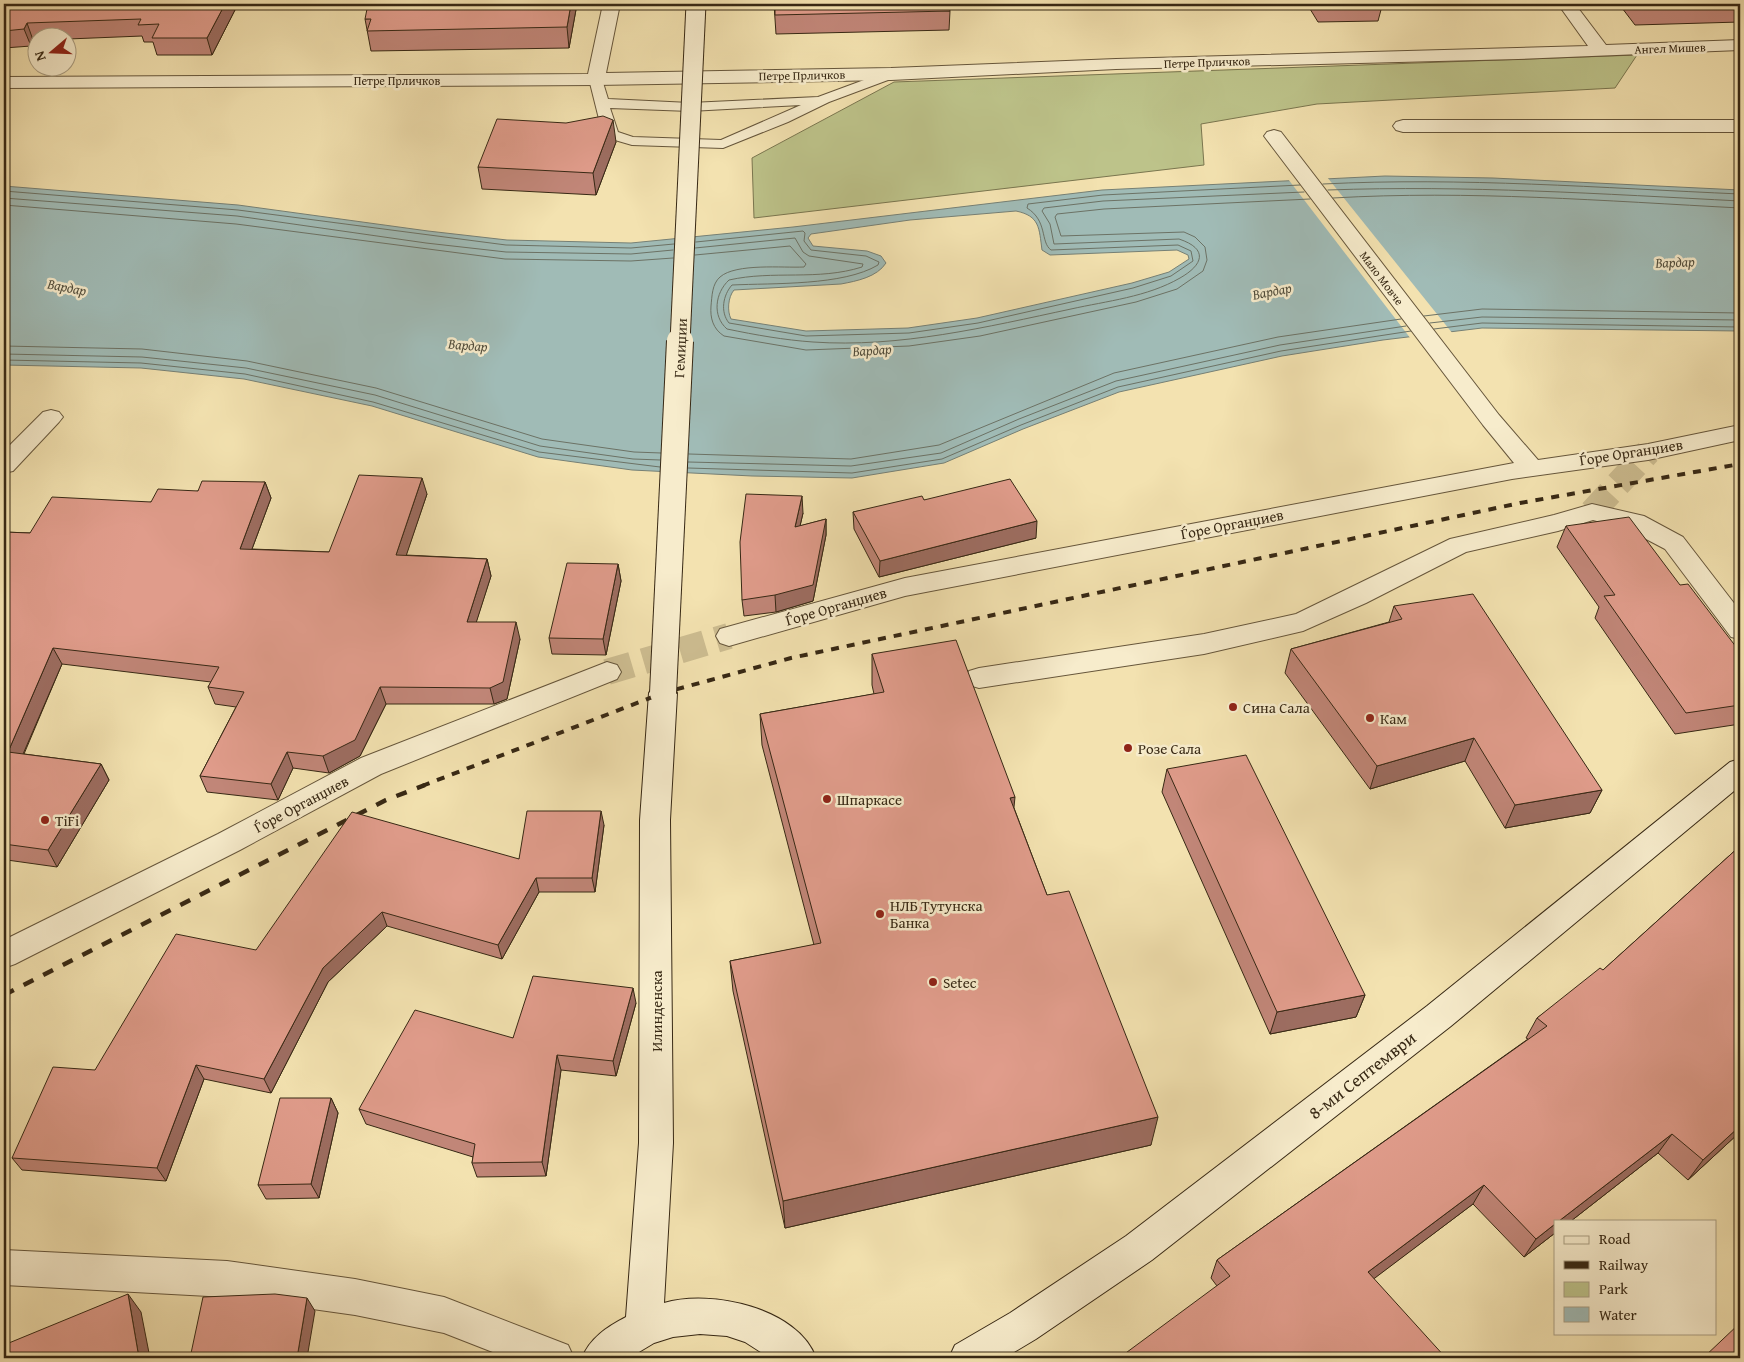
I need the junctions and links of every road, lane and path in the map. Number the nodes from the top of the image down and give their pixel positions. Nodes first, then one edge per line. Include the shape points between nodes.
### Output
1 (611, 4) edge
2 (696, 4) edge
3 (1566, 4) edge
4 (1740, 45) edge
5 (1600, 50) junction
6 (891, 74) junction
7 (596, 79) junction
8 (4, 83) edge
9 (824, 99) junction
10 (601, 103) junction
11 (1403, 126) dead end
12 (1740, 126) edge
13 (1274, 136) dead end
14 (51, 418) dead end
15 (1740, 433) edge
16 (4, 465) edge
17 (1531, 467) junction
18 (1740, 630) edge
19 (729, 636) tunnel mouth
20 (607, 672) tunnel mouth
21 (979, 678) dead end
22 (663, 693) joint
23 (1740, 770) edge
24 (4, 955) edge
25 (4, 1267) edge
26 (644, 1328) junction
27 (555, 1358) edge
28 (601, 1358) edge
29 (797, 1358) edge
30 (968, 1358) edge

1 - 7 street
2 - 22 street, Гемиџии, bridge
3 - 5 street
4 - 5 street, Ангел Мишев
5 - 6 street, Петре Прличков
6 - 7 street, Петре Прличков
6 - 9 lane
7 - 8 street, Петре Прличков
7 - 10 lane
9 - 10 lane via 690,108
9 - 10 lane via 723,144 632,141 613,135
11 - 12 street
13 - 17 street, Мало Мовче via 1491,420
14 - 16 street
15 - 17 street, Ѓоре Органџиев via 1648,452
17 - 19 street, Ѓоре Органџиев via 905,587
18 - 21 street via 1674,544 1635,522 1592,512 1459,545 1303,622 1204,644
20 - 24 street, Ѓоре Органџиев via 372,766
22 - 26 street, Илинденска via 655,820 656,1143
23 - 30 street, 8-ми Септември via 1439,1016 1139,1248 1023,1326
25 - 27 street via 227,1279 355,1297 444,1315
26 - 28 street
26 - 29 street via 670,1318 723,1316 748,1323 771,1335

